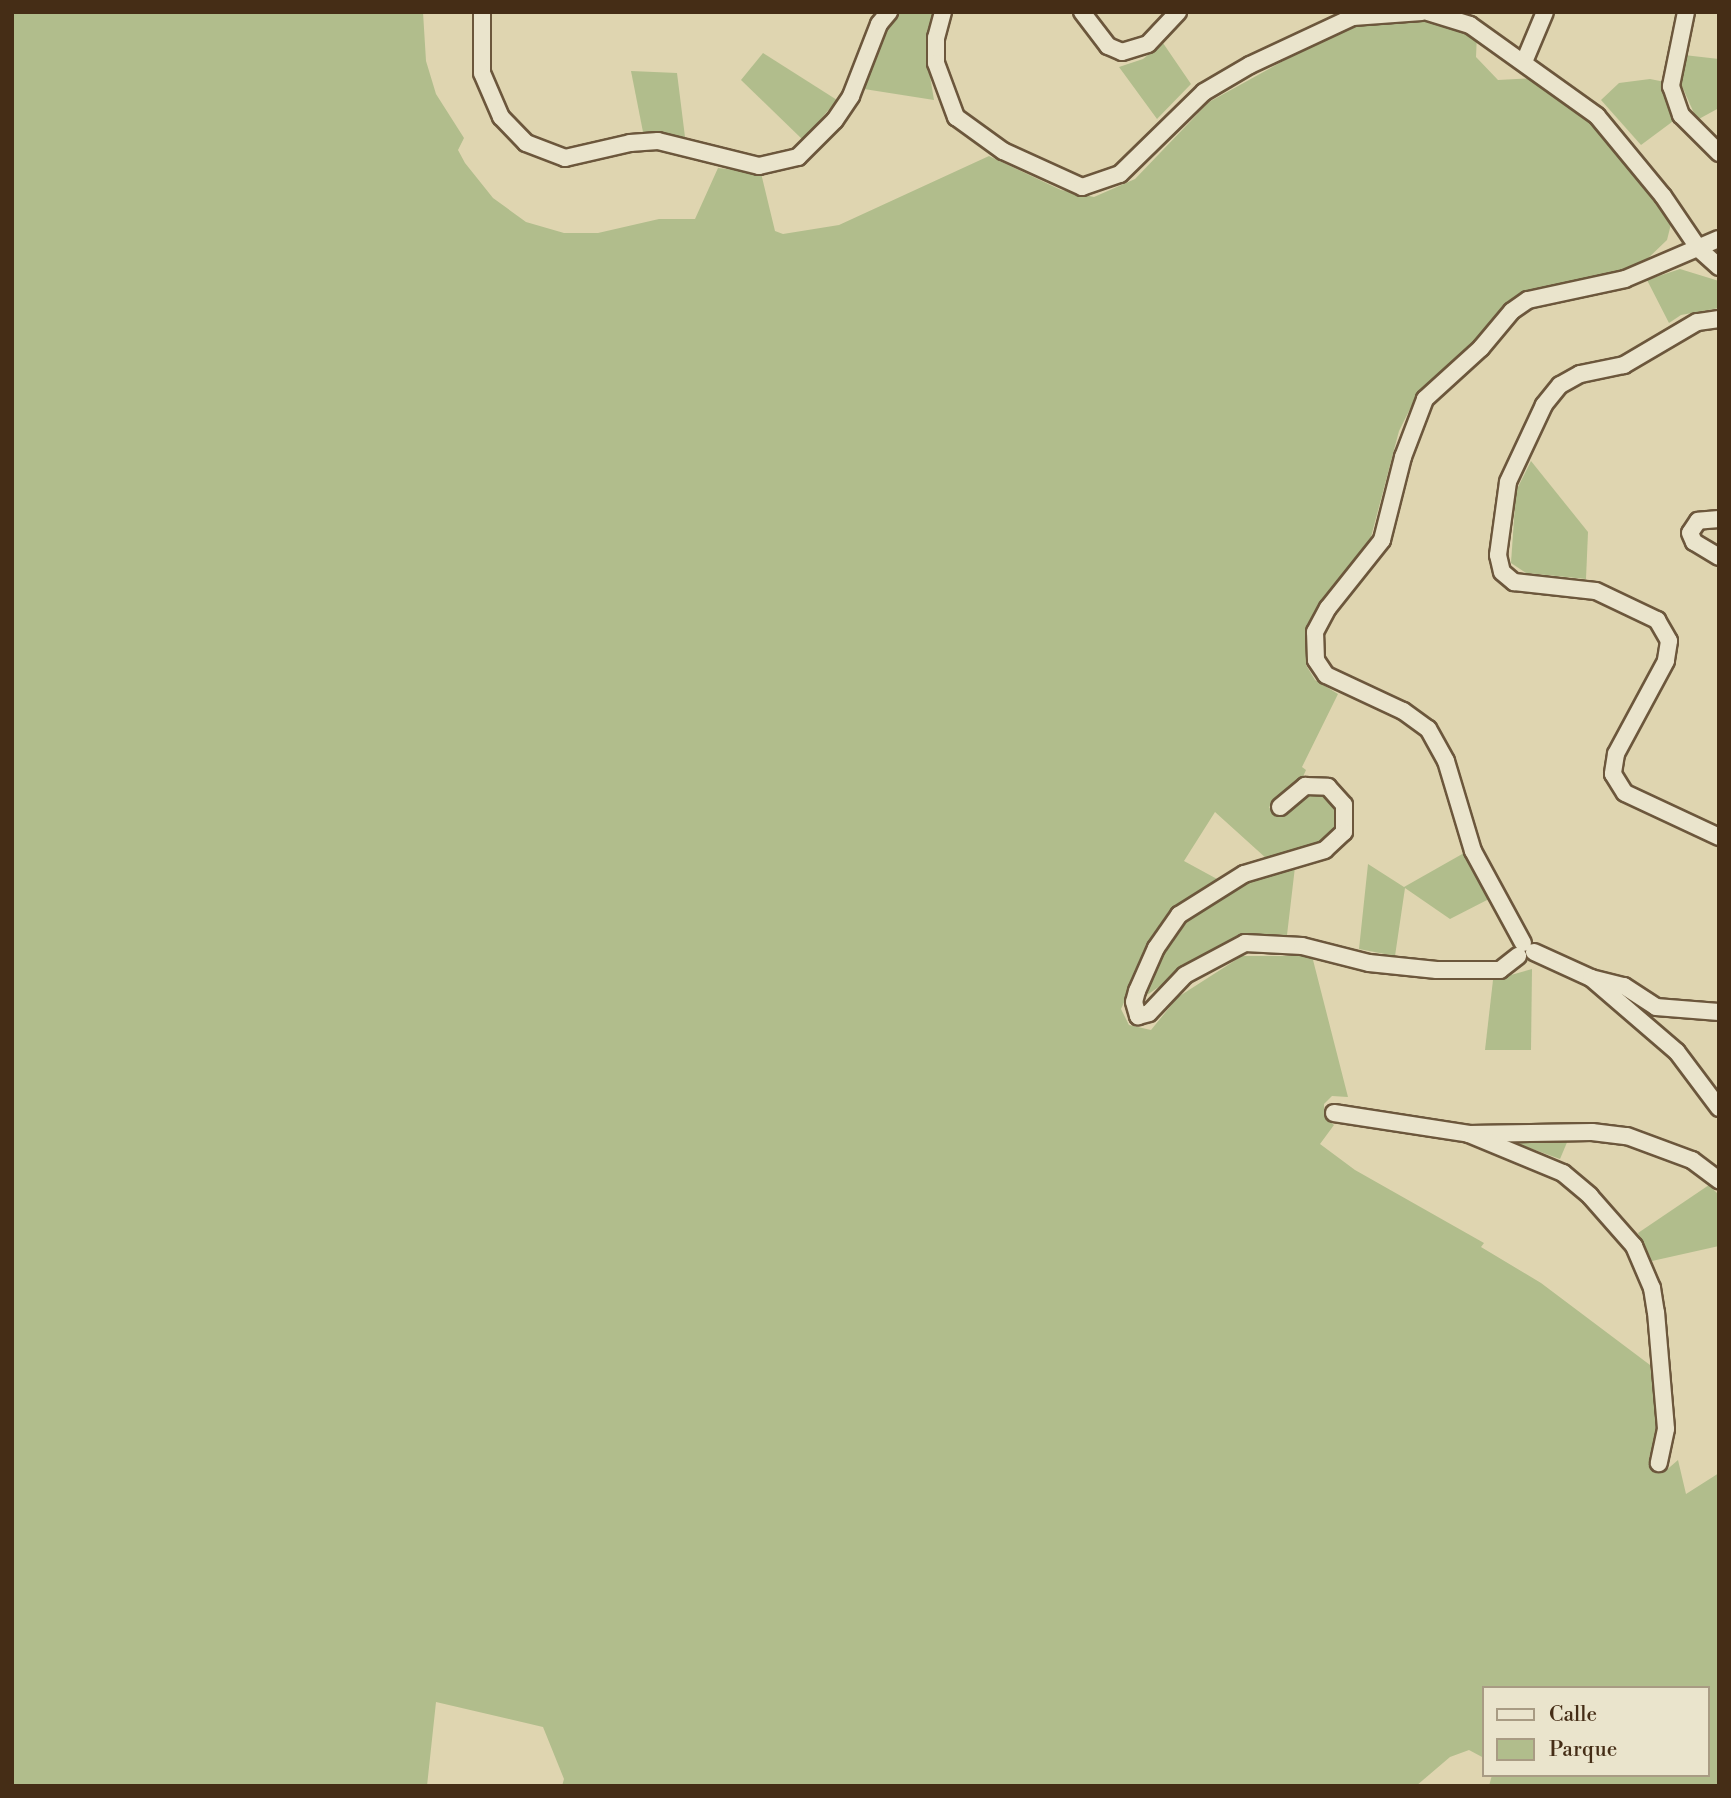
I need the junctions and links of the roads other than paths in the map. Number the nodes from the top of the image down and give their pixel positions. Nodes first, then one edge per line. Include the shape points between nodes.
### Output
1 (482, 12) edge
2 (889, 12) edge
3 (943, 12) edge
4 (1082, 12) edge
5 (1178, 12) edge
6 (1422, 12) edge
7 (1545, 12) edge
8 (1686, 12) edge
9 (1439, 13) edge
10 (1524, 62) junction
11 (1719, 153) edge
12 (1719, 239) edge
13 (1699, 249) junction
14 (1719, 267) edge
15 (1719, 318) edge
16 (1719, 519) edge
17 (1719, 557) edge
18 (1280, 807) dead end
19 (1719, 836) edge
20 (1525, 950) junction
21 (1591, 978) junction
22 (1719, 1012) edge
23 (1719, 1108) edge
24 (1335, 1113) dead end
25 (1469, 1134) junction
26 (1719, 1180) edge
27 (1659, 1463) dead end

1 - 2 street via 482,73 501,117 526,143 565,158 658,141 759,166 798,157 828,128 851,96 879,24
3 - 6 street via 936,63 956,117 1003,151 1082,187 1120,174 1204,92 1232,74 1353,17
4 - 5 street via 1108,46 1122,52 1148,44
7 - 10 street
8 - 11 street via 1671,86 1681,115
9 - 10 street
10 - 13 street via 1581,102 1615,136
12 - 13 street
13 - 14 street
13 - 20 street via 1625,279 1519,304 1481,348 1434,388 1415,422 1382,540 1328,608 1315,632 1316,660 1326,675 1403,711 1428,729 1446,761 1473,851
15 - 19 street via 1697,322 1624,365 1580,373 1559,385 1544,405 1508,482 1498,555 1502,572 1514,582 1595,591 1657,620 1669,641 1666,661 1616,754 1613,774 1625,793
16 - 17 street via 1698,521 1690,533 1695,542
18 - 20 street via 1305,786 1328,788 1344,805 1344,832 1325,850 1244,874 1179,915 1156,948 1137,991 1138,1016 1149,1013 1185,975 1245,943 1302,946 1369,963 1437,970 1500,970
20 - 21 street
21 - 22 street via 1614,982 1667,1010
21 - 23 street via 1677,1052
24 - 25 street
25 - 26 street via 1592,1132 1628,1136 1692,1160
25 - 27 street via 1563,1173 1634,1246 1652,1288 1656,1312 1666,1429

